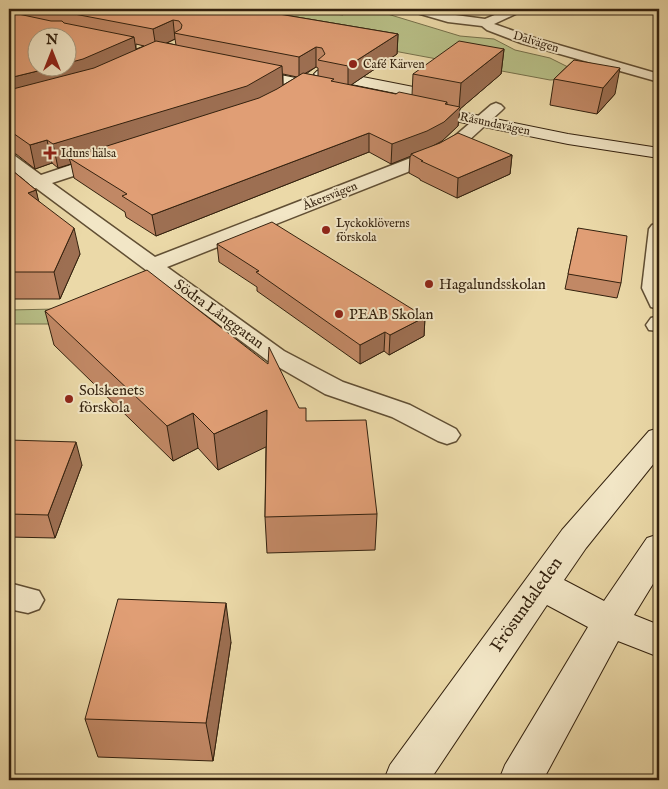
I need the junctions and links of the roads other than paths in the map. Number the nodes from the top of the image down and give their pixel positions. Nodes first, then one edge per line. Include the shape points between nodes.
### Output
1 (414, 9) edge
2 (518, 9) edge
3 (486, 23) junction
4 (317, 73) junction
5 (659, 78) edge
6 (300, 84) junction
7 (279, 98) edge
8 (475, 109) junction
9 (503, 110) dead end
10 (586, 126) dead end
11 (659, 141) edge
12 (659, 153) edge
13 (123, 154) edge
14 (9, 160) edge
15 (38, 181) junction
16 (9, 191) edge
17 (659, 229) edge
18 (153, 265) junction
19 (659, 302) edge
20 (447, 435) dead end
21 (659, 438) edge
22 (659, 547) edge
23 (541, 585) junction
24 (610, 621) junction
25 (659, 641) edge
26 (405, 780) edge
27 (520, 780) edge

1 - 3 street, Dalvägen
2 - 3 street
3 - 5 street, Dalvägen via 491,28 526,40
4 - 6 street
4 - 6 street, Råsundavägen via 237,64
4 - 8 street, Råsundavägen
6 - 7 street
6 - 8 street, Råsundavägen
8 - 9 street, Åkersvägen
8 - 12 street, Råsundavägen via 568,139
8 - 18 street, Åkersvägen via 461,139 432,156
10 - 11 street
13 - 15 street
14 - 15 street, Södra Långgatan
15 - 16 street
15 - 18 street, Södra Långgatan
17 - 19 street via 653,288
18 - 20 street, Södra Långgatan via 276,356 334,388 401,411
21 - 23 street, Frösundaleden via 586,524
22 - 24 street
23 - 24 street
23 - 26 street, Frösundaleden
24 - 25 street
24 - 27 street

